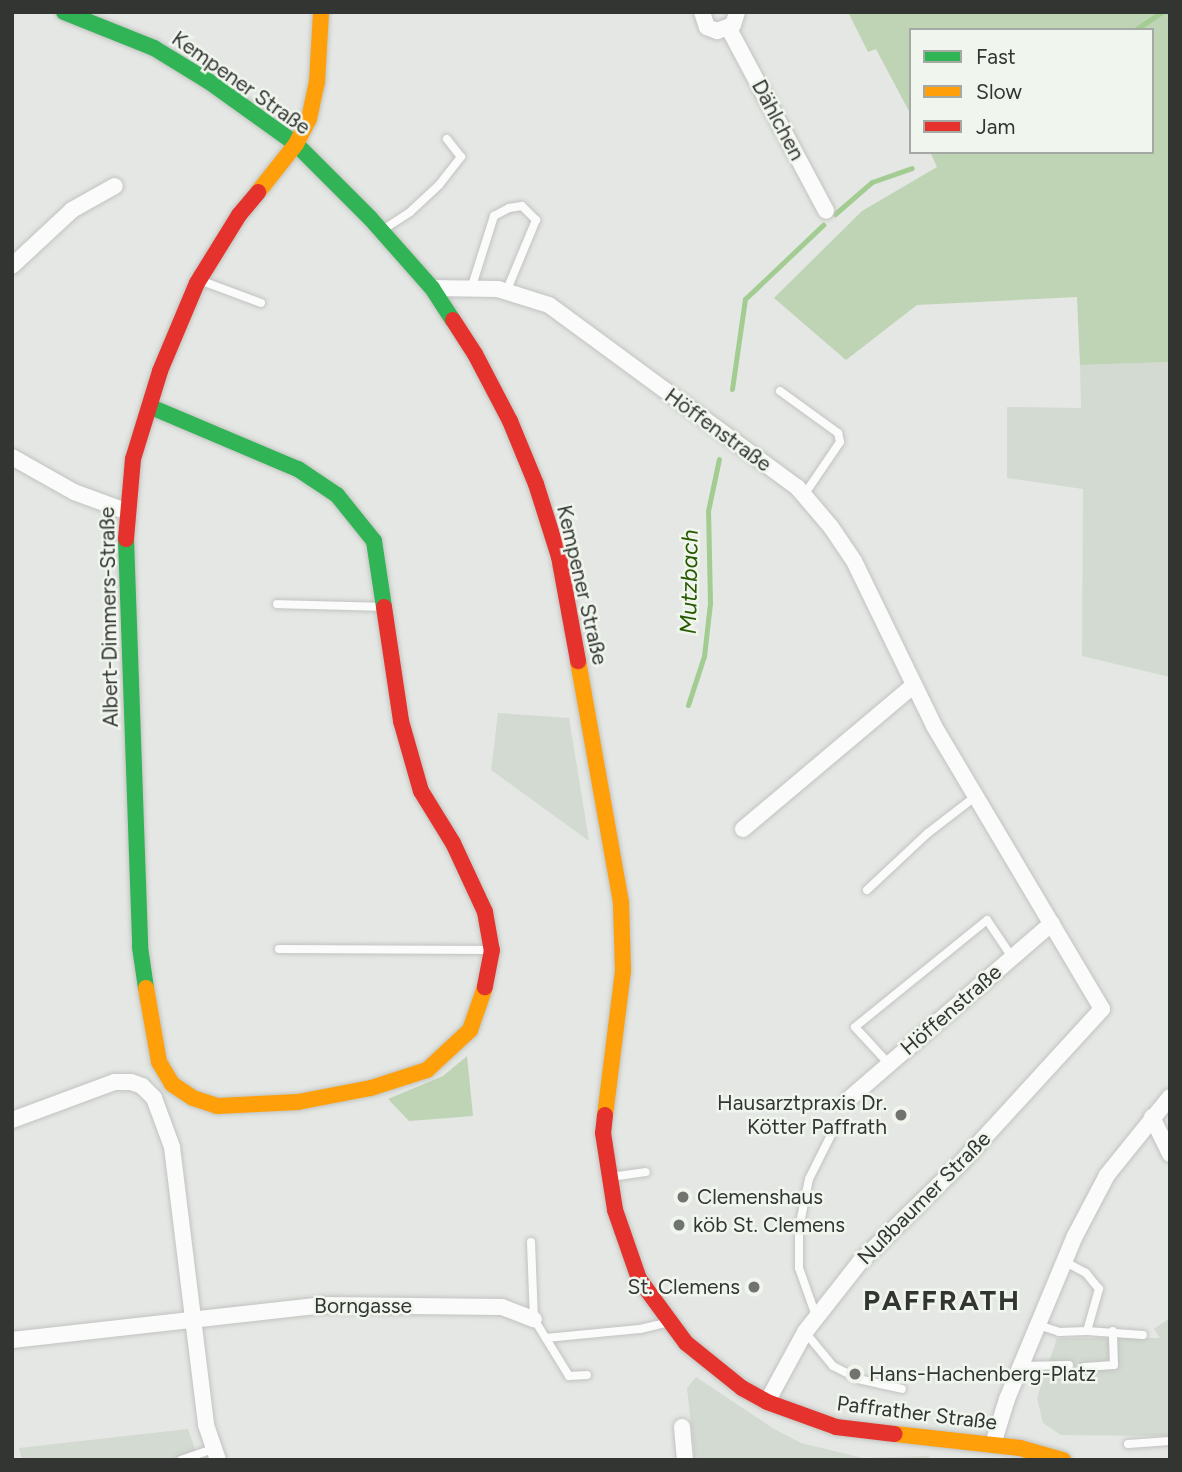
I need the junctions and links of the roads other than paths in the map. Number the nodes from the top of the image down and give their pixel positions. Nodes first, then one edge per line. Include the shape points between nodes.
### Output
1 (64, 12) edge
2 (321, 12) edge
3 (702, 12) edge
4 (737, 12) edge
5 (729, 29) junction
6 (447, 139) dead end
7 (296, 144) junction
8 (114, 186) dead end
9 (827, 211) dead end
10 (381, 230) junction
11 (12, 266) edge
12 (199, 280) junction
13 (432, 288) junction
14 (471, 289) junction
15 (506, 292) junction
16 (261, 303) dead end
17 (780, 391) dead end
18 (151, 407) junction
19 (12, 457) edge
20 (804, 495) junction
21 (126, 511) junction
22 (277, 604) dead end
23 (385, 607) junction
24 (913, 686) junction
25 (976, 796) junction
26 (743, 829) dead end
27 (867, 890) dead end
28 (1052, 923) junction
29 (279, 949) dead end
30 (492, 950) junction
31 (1012, 957) junction
32 (1102, 1009) joint
33 (889, 1064) junction
34 (1170, 1097) edge
35 (850, 1098) dead end
36 (1152, 1117) junction
37 (12, 1120) edge
38 (835, 1127) dead end
39 (1170, 1154) edge
40 (646, 1172) dead end
41 (608, 1178) junction
42 (531, 1242) dead end
43 (1063, 1261) junction
44 (816, 1316) junction
45 (534, 1319) junction
46 (191, 1321) junction
47 (670, 1322) junction
48 (1038, 1325) junction
49 (1087, 1331) junction
50 (1113, 1331) junction
51 (805, 1332) junction
52 (1143, 1335) dead end
53 (546, 1338) junction
54 (12, 1340) edge
55 (1069, 1365) dead end
56 (1022, 1366) junction
57 (1084, 1367) dead end
58 (587, 1375) dead end
59 (902, 1389) dead end
60 (767, 1402) junction
61 (681, 1427) dead end
62 (1170, 1441) edge
63 (1128, 1444) dead end
64 (990, 1452) edge
65 (216, 1454) edge
66 (181, 1460) edge
67 (685, 1460) edge
68 (1063, 1460) edge

1 - 7 street, Kempener Straße via 154,48
2 - 7 street, Albert-Dimmers-Straße via 314,100
3 - 5 street via 712,30
4 - 5 street
5 - 9 street, Dählchen
6 - 10 lane via 461,157 410,212
7 - 10 street, Kempener Straße
7 - 12 street, Albert-Dimmers-Straße via 239,215
8 - 11 street via 72,210
10 - 13 street, Kempener Straße
12 - 16 lane
12 - 18 street, Albert-Dimmers-Straße via 160,371
13 - 14 street, Höffenstraße
13 - 41 street, Kempener Straße via 475,354 510,421 559,557 624,937 619,1022 603,1133
14 - 15 street, Höffenstraße
14 - 15 lane via 494,216 522,206 536,220
15 - 20 street, Höffenstraße via 549,305
17 - 20 lane via 838,433 840,442
18 - 21 street, Albert-Dimmers-Straße via 133,459
18 - 23 street via 298,468 337,495 374,541
19 - 21 street via 74,492
20 - 24 street, Höffenstraße via 854,561
21 - 30 street, Albert-Dimmers-Straße via 140,947 159,1062 172,1084 193,1098 218,1106 298,1102 371,1088 428,1070 470,1030
22 - 23 lane
23 - 30 street via 401,721 421,791 453,843 485,912
24 - 25 street, Höffenstraße
24 - 26 street
25 - 27 lane
25 - 28 street, Höffenstraße
28 - 31 street, Höffenstraße
28 - 32 street, Höffenstraße
29 - 30 lane
31 - 33 street, Höffenstraße
31 - 33 lane via 987,920 855,1027
32 - 44 street, Nußbaumer Straße via 960,1164 860,1262
33 - 35 street, Höffenstraße
34 - 36 street
36 - 39 street
36 - 43 street via 1107,1175
37 - 46 street via 115,1082 142,1086 154,1098 172,1147
38 - 44 lane via 809,1179 799,1228 799,1268
40 - 41 lane
41 - 47 street, Kempener Straße via 624,1244 639,1279
42 - 45 lane
43 - 48 street
43 - 49 lane via 1086,1273 1099,1289
44 - 51 street, Nußbaumer Straße
45 - 46 street, Borngasse via 502,1307 322,1305
45 - 53 lane
46 - 54 street, Borngasse
46 - 65 street via 206,1425
47 - 53 lane
47 - 60 street, Paffrather Straße via 707,1362
48 - 49 lane via 1059,1332
48 - 56 street
49 - 50 lane
50 - 52 lane
50 - 57 lane via 1114,1365
51 - 59 lane via 833,1366 858,1379
51 - 60 street, Nußbaumer Straße
53 - 58 lane via 569,1376
55 - 56 lane
56 - 64 street
60 - 64 street, Paffrather Straße via 836,1427
61 - 67 street
62 - 63 lane
64 - 68 street, Paffrather Straße via 1020,1448
65 - 66 lane

